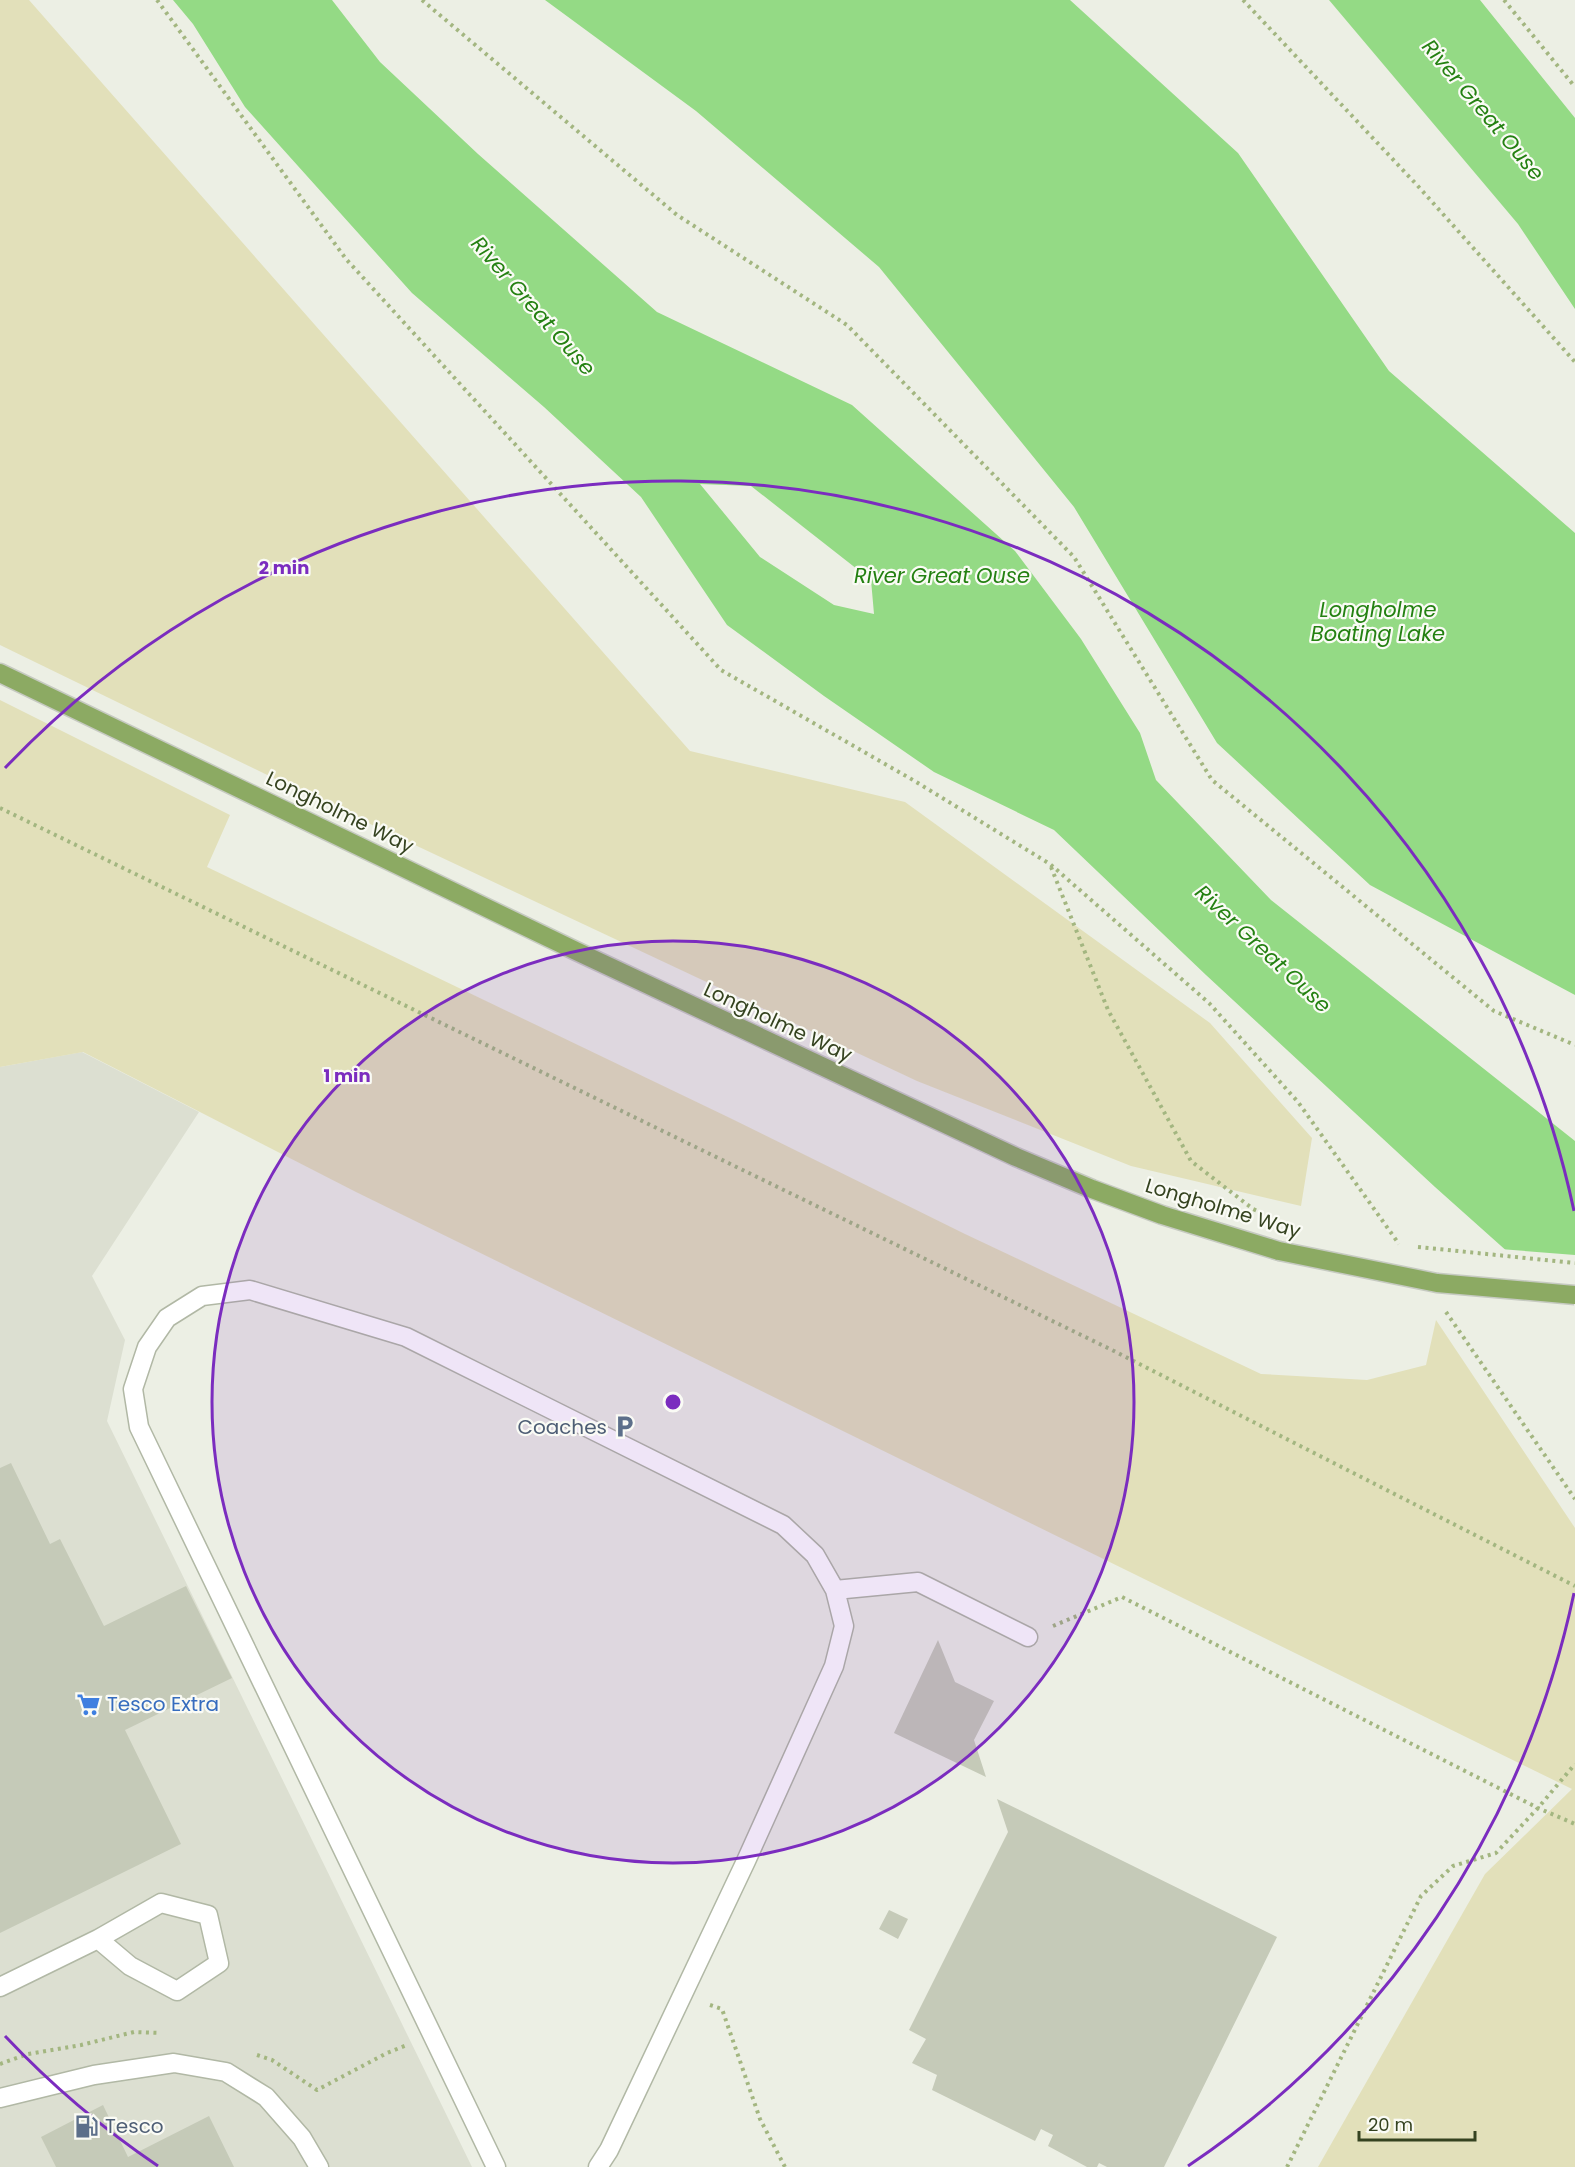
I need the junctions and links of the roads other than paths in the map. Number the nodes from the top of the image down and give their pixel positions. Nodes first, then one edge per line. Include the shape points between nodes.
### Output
1 (0, 674) edge
2 (1575, 1295) edge
3 (835, 1590) junction
4 (1028, 1637) road end
5 (98, 1940) junction
6 (0, 1987) edge
7 (0, 2098) edge
8 (318, 2167) edge
9 (496, 2167) edge
10 (598, 2167) edge

1 - 2 main road, Longholme Way, bridge via 587,956 1092,1189 1279,1251 1437,1283
3 - 4 lane via 918,1582
3 - 9 lane via 815,1555 783,1525 406,1337 250,1290 201,1296 167,1318 147,1347 133,1389 139,1427
3 - 10 lane via 844,1626 834,1666
5 - 5 lane via 161,1903 208,1915 219,1963 177,1991 130,1966
5 - 6 lane
7 - 8 lane via 94,2075 174,2063 226,2072 266,2097 302,2138

